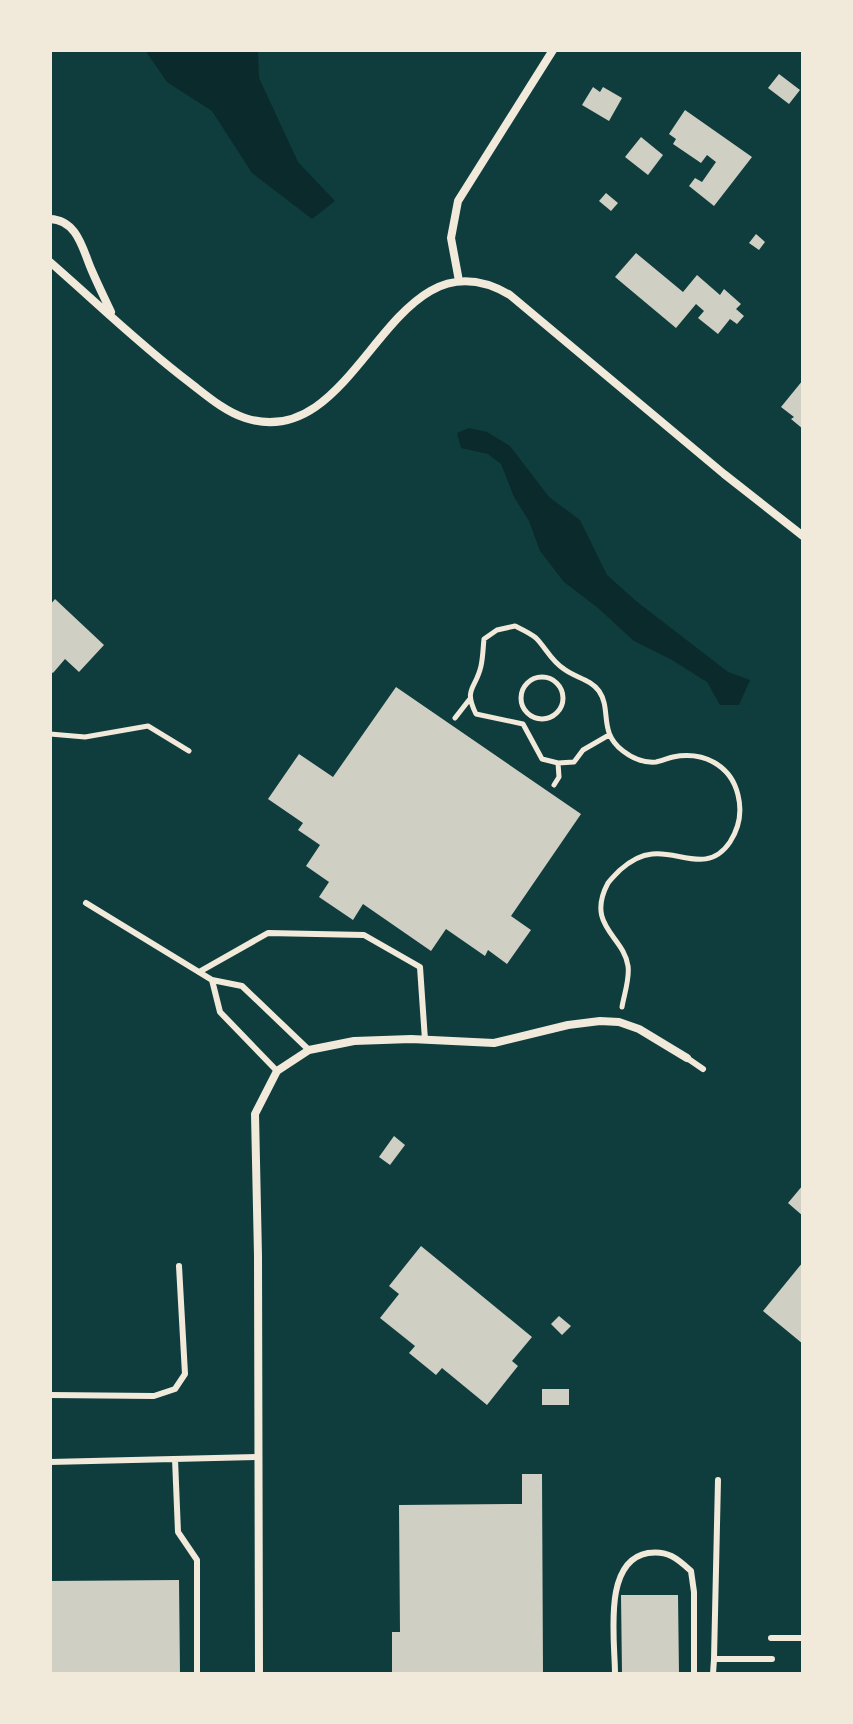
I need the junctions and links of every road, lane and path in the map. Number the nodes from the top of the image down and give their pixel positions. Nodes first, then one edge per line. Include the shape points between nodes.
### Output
1 (553, 50) edge
2 (50, 219) edge
3 (50, 262) edge
4 (459, 281) junction
5 (113, 317) junction
6 (803, 536) edge
7 (561, 668) junction
8 (553, 679) junction
9 (469, 700) junction
10 (529, 715) junction
11 (455, 718) dead end
12 (523, 724) junction
13 (50, 734) edge
14 (609, 735) junction
15 (189, 751) dead end
16 (558, 763) junction
17 (554, 785) dead end
18 (86, 903) dead end
19 (199, 972) junction
20 (212, 980) junction
21 (619, 1022) junction
22 (425, 1040) junction
23 (309, 1050) junction
24 (687, 1058) joint
25 (703, 1069) dead end
26 (277, 1071) junction
27 (179, 1266) dead end
28 (50, 1395) edge
29 (259, 1457) junction
30 (175, 1459) junction
31 (50, 1462) edge
32 (718, 1480) dead end
33 (771, 1638) dead end
34 (803, 1638) edge
35 (714, 1659) junction
36 (772, 1659) dead end
37 (197, 1674) edge
38 (259, 1674) edge
39 (615, 1674) edge
40 (694, 1674) edge
41 (713, 1674) edge

1 - 4 street via 458,201 451,238
2 - 5 street via 76,233
3 - 5 street
4 - 5 street via 437,288 401,313 317,408 267,423 243,418 216,403
4 - 6 street via 485,283 510,295
7 - 8 path
7 - 9 path via 535,637 515,626 497,630 484,639
7 - 14 path via 592,683 602,695
8 - 10 path via 539,676 526,683 520,696
8 - 10 path via 563,697 559,710 549,718
9 - 11 path
9 - 12 path via 476,714
10 - 12 path
12 - 16 path via 542,759
13 - 15 path via 85,737 148,726
14 - 16 path via 583,750 574,762
14 - 21 path via 641,761 674,756 712,759 736,786 741,809 730,843 720,852 705,859 654,853 635,858 608,882 601,916 629,967
16 - 17 path
18 - 19 lane
19 - 20 lane
19 - 22 lane via 268,933 364,935 420,967
20 - 23 lane via 242,986
20 - 26 lane via 220,1012
21 - 22 street via 579,1023 494,1043
21 - 24 street
22 - 23 street via 354,1041
23 - 26 street
24 - 25 lane
26 - 29 street via 255,1114
27 - 28 lane via 185,1374 175,1389 154,1396
29 - 30 lane
29 - 38 street
30 - 31 lane
30 - 37 lane via 178,1532 197,1560
32 - 35 lane
33 - 34 lane
35 - 36 lane
35 - 41 lane
39 - 40 lane via 616,1584 623,1567 641,1554 657,1552 667,1553 691,1571

